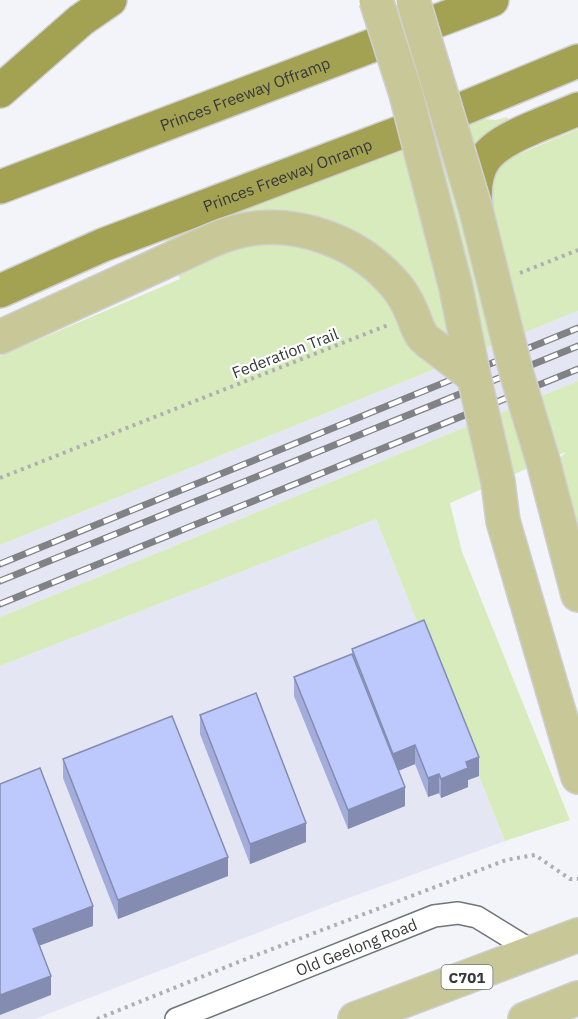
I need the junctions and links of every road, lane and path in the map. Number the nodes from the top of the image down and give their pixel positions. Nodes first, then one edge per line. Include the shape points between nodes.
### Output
1 (110, 0) edge
2 (376, 0) edge
3 (413, 0) edge
4 (492, 0) edge
5 (578, 61) edge
6 (0, 91) edge
7 (578, 109) edge
8 (0, 187) edge
9 (476, 210) junction
10 (578, 250) edge
11 (520, 273) dead end
12 (0, 291) edge
13 (398, 321) dead end
14 (0, 338) edge
15 (474, 377) junction
16 (0, 478) edge
17 (578, 595) edge
18 (578, 777) edge
19 (578, 935) edge
20 (534, 952) junction
21 (578, 998) edge
22 (176, 1019) edge
23 (355, 1019) edge
24 (525, 1019) edge

1 - 6 highway via 81,20
2 - 15 main road, bridge via 417,135
3 - 9 main road, bridge
4 - 8 highway, Princes Freeway Offramp
5 - 12 highway, Princes Freeway Onramp via 103,245
7 - 9 highway, bridge via 497,146 480,166 474,192
9 - 17 main road, bridge
10 - 11 path
13 - 16 path, Federation Trail
14 - 15 main road, bridge via 221,237 243,230 288,228 329,239 369,260 390,278 422,336
15 - 18 main road, bridge via 503,521
19 - 20 main road, C701
20 - 22 street, Old Geelong Road via 477,917 458,913 434,916
20 - 23 main road, C701
21 - 24 main road

